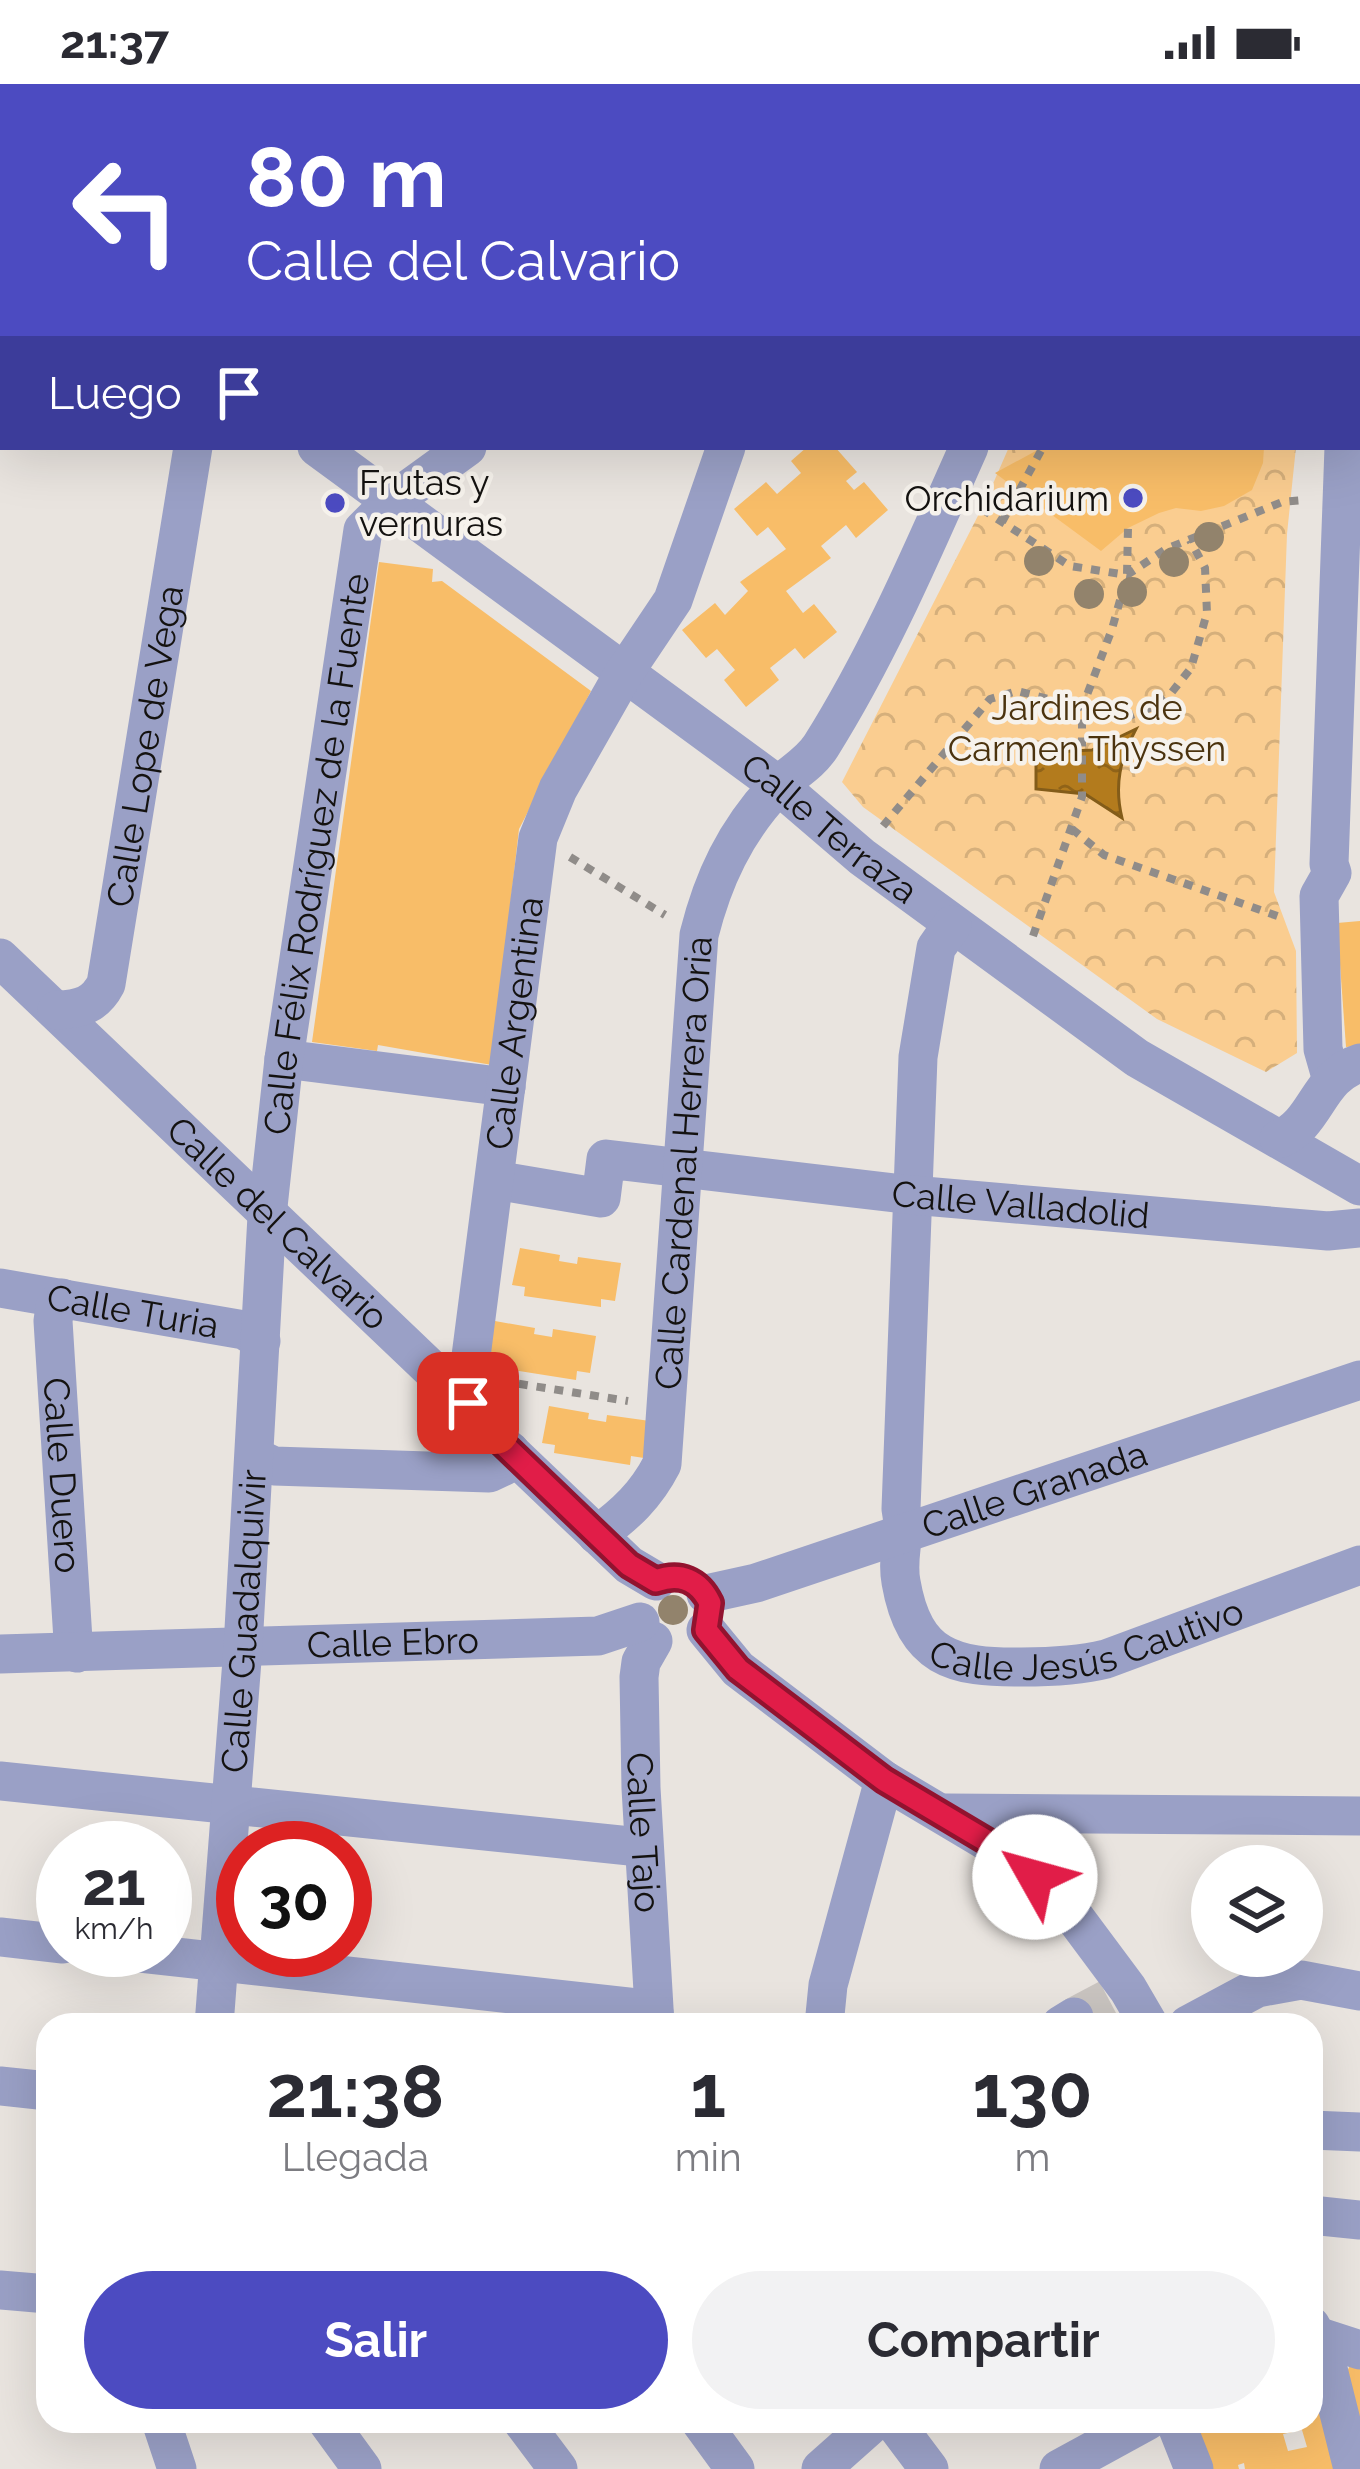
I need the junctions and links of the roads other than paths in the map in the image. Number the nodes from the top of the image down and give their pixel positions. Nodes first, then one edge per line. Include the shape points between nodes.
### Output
1 (193, 450) edge
2 (321, 450) edge
3 (463, 450) edge
4 (725, 450) edge
5 (968, 450) edge
6 (1344, 450) edge
7 (391, 502) junction
8 (1350, 522) edge
9 (624, 673) junction
10 (778, 785) junction
11 (1346, 876) edge
12 (952, 925) junction
13 (0, 958) edge
14 (57, 1010) junction
15 (284, 1059) junction
16 (1346, 1070) edge
17 (506, 1087) junction
18 (1280, 1138) junction
19 (681, 1168) junction
20 (495, 1180) junction
21 (1360, 1186) edge
22 (912, 1195) junction
23 (267, 1216) junction
24 (1360, 1228) edge
25 (0, 1288) edge
26 (62, 1298) junction
27 (261, 1341) junction
28 (1360, 1380) edge
29 (468, 1386) junction
30 (510, 1451) junction
31 (255, 1457) junction
32 (907, 1533) junction
33 (597, 1535) junction
34 (1360, 1565) edge
35 (656, 1581) junction
36 (706, 1612) junction
37 (646, 1632) junction
38 (243, 1647) junction
39 (76, 1653) junction
40 (0, 1654) edge
41 (884, 1780) junction
42 (0, 1781) edge
43 (231, 1805) junction
44 (946, 1814) junction
45 (1360, 1816) edge
46 (230, 1821) edge
47 (644, 1842) junction
48 (0, 1937) edge
49 (36, 1941) edge
50 (219, 1977) edge
51 (359, 1977) edge
52 (1360, 1991) edge
53 (215, 2013) edge
54 (650, 2013) edge
55 (654, 2013) edge
56 (825, 2013) edge
57 (1137, 2013) edge
58 (1210, 2013) edge
59 (0, 2086) edge
60 (36, 2090) edge
61 (1323, 2130) edge
62 (1360, 2132) edge
63 (1323, 2217) edge
64 (1360, 2220) edge
65 (0, 2290) edge
66 (36, 2293) edge
67 (1325, 2351) edge
68 (164, 2433) edge
69 (336, 2433) edge
70 (531, 2433) edge
71 (709, 2433) edge
72 (862, 2433) edge
73 (902, 2433) edge
74 (1126, 2433) edge
75 (1180, 2433) edge
76 (177, 2469) edge
77 (362, 2469) edge
78 (558, 2469) edge
79 (735, 2469) edge
80 (821, 2469) edge
81 (928, 2469) edge
82 (1058, 2469) edge
83 (1194, 2469) edge
84 (1353, 2469) edge

1 - 14 street, Calle Lope de Vega via 106,984 86,1006
2 - 7 street, Calle Terraza
3 - 7 street
4 - 9 street, Calle Argentina via 673,600
5 - 10 street, Calle Cardenal Herrera Oria via 819,750
6 - 8 street
7 - 9 street, Calle Terraza
7 - 15 street, Calle Félix Rodríguez de la Fuente via 363,530
8 - 11 street via 1328,864
9 - 10 street, Calle Terraza
9 - 17 street, Calle Argentina via 538,838
10 - 12 street, Calle Terraza
10 - 19 street, Calle Cardenal Herrera Oria via 736,835 708,898
11 - 16 street via 1319,896 1323,1049
12 - 18 street, Calle Terraza via 1137,1058
12 - 22 street, Calle Jesús Cautivo via 936,948 918,1057
13 - 14 street, Calle del Calvario
14 - 23 street, Calle del Calvario
15 - 17 street
15 - 23 street, Calle Félix Rodríguez de la Fuente
16 - 18 street
17 - 20 street, Calle Argentina
18 - 21 street, Calle Terraza
19 - 20 street, Calle Valladolid via 606,1159 601,1198
19 - 22 street, Calle Valladolid
19 - 33 street, Calle Cardenal Herrera Oria via 662,1464 648,1491
20 - 29 street, Calle Argentina
22 - 24 street, Calle Valladolid
22 - 32 street, Calle Jesús Cautivo via 901,1509
23 - 27 street, Calle Guadalquivir
23 - 29 street, Calle del Calvario via 454,1391
25 - 26 street, Calle Turia
26 - 27 street, Calle Turia via 253,1332
26 - 39 street, Calle Duero via 53,1321
27 - 31 street, Calle Guadalquivir
28 - 32 street, Calle Granada
29 - 30 street, Calle del Calvario via 478,1420
30 - 31 street via 504,1466 489,1473 274,1466
30 - 33 street, Calle del Calvario
31 - 38 street, Calle Guadalquivir
32 - 34 street, Calle Jesús Cautivo via 898,1560 910,1617 938,1653 960,1665 1091,1663
32 - 36 street, Calle Granada via 756,1582
33 - 35 street, Calle del Calvario
35 - 36 street via 689,1580
35 - 37 street via 641,1598
36 - 37 street via 700,1638 682,1648
36 - 41 street via 738,1669
37 - 38 street, Calle Ebro
37 - 47 street, Calle Tajo via 639,1677
38 - 39 street, Calle Ebro
38 - 43 street, Calle Guadalquivir
39 - 40 street, Calle Ebro
41 - 44 street
41 - 56 street
42 - 43 street
43 - 46 street, Calle Guadalquivir
43 - 47 street
44 - 45 street
44 - 57 street via 1064,1903
47 - 55 street, Calle Tajo
48 - 49 street
50 - 53 street, Calle Guadalquivir
51 - 54 street
52 - 58 street via 1301,1980 1257,1988
59 - 60 street
61 - 62 street
63 - 64 street
65 - 66 street
67 - 84 street
68 - 76 street
69 - 77 street
70 - 78 street
71 - 79 street
72 - 80 street
73 - 81 street
74 - 82 street
75 - 83 street

